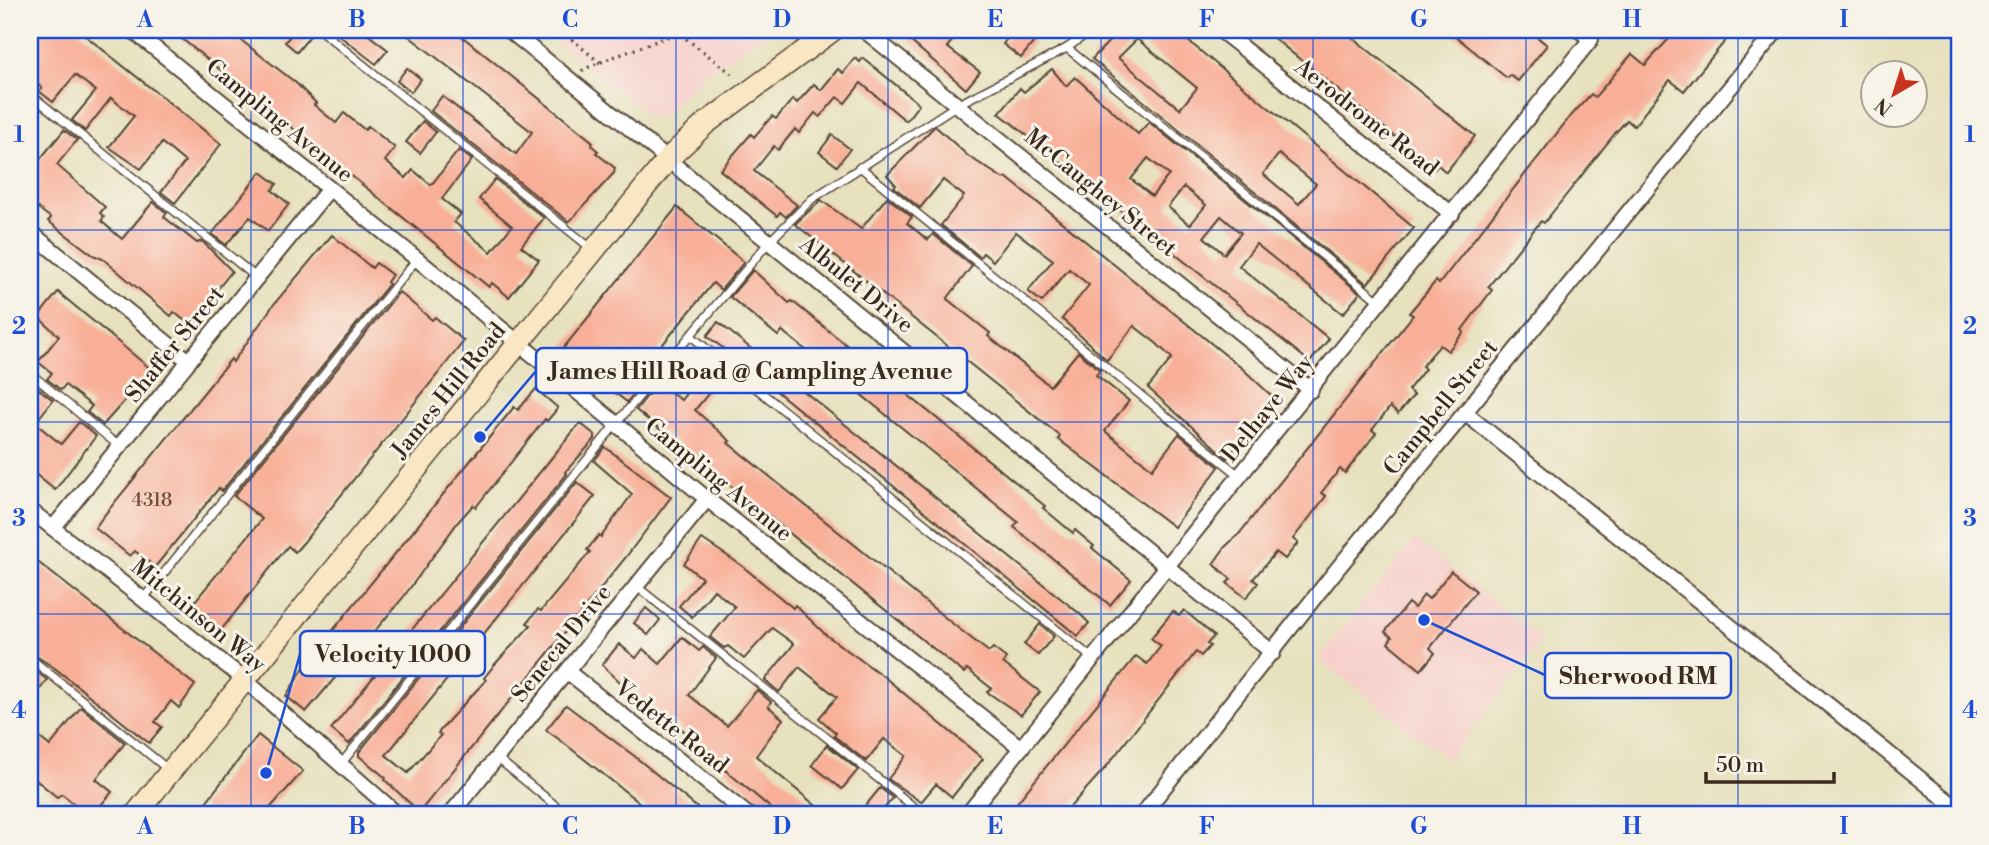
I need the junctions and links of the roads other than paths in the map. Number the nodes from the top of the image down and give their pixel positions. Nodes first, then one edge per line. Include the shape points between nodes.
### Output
1 (132, 30) edge
2 (320, 30) edge
3 (509, 30) edge
4 (833, 30) edge
5 (864, 30) edge
6 (1092, 30) edge
7 (1220, 30) edge
8 (1579, 30) edge
9 (1777, 30) edge
10 (1067, 48) junction
11 (30, 94) edge
12 (957, 105) junction
13 (669, 158) junction
14 (860, 167) junction
15 (329, 189) junction
16 (1452, 214) junction
17 (30, 232) edge
18 (769, 242) junction
19 (592, 249) junction
20 (417, 259) junction
21 (257, 278) junction
22 (1380, 302) junction
23 (691, 336) junction
24 (519, 345) junction
25 (189, 361) junction
26 (30, 373) edge
27 (1311, 390) junction
28 (1465, 413) junction
29 (615, 425) junction
30 (120, 447) junction
31 (1240, 477) junction
32 (707, 499) junction
33 (30, 510) edge
34 (53, 528) junction
35 (1166, 567) junction
36 (636, 586) junction
37 (143, 599) junction
38 (1273, 653) junction
39 (30, 658) edge
40 (1092, 658) junction
41 (568, 672) junction
42 (245, 680) junction
43 (1021, 748) junction
44 (497, 758) junction
45 (340, 764) junction
46 (170, 772) junction
47 (1959, 810) edge
48 (135, 815) edge
49 (398, 815) edge
50 (450, 815) edge
51 (567, 815) edge
52 (748, 815) edge
53 (923, 815) edge
54 (967, 815) edge
55 (1142, 815) edge

1 - 15 street, Campling Avenue
2 - 19 lane
3 - 13 street, Albulet Drive
4 - 13 street, James Hill Road via 705,124
5 - 12 street, McCaughey Street
6 - 10 lane
7 - 16 street, Aerodrome Road
8 - 16 street, Delhaye Way via 1591,39
9 - 28 street, Campbell Street
10 - 12 lane
10 - 22 lane
11 - 21 lane
12 - 14 lane
12 - 27 street, McCaughey Street
13 - 18 street, Albulet Drive
13 - 19 street, James Hill Road
14 - 18 lane via 812,199
14 - 31 lane
15 - 20 street, Campling Avenue
15 - 21 street, Shaffer Street
16 - 22 street, Delhaye Way
17 - 25 street
18 - 23 lane
18 - 35 street, Albulet Drive
19 - 24 street, James Hill Road
20 - 24 street, Campling Avenue
20 - 37 lane
21 - 25 street, Shaffer Street
22 - 27 street, Delhaye Way
23 - 29 lane
23 - 40 lane
24 - 29 street, Campling Avenue
24 - 42 street, James Hill Road
25 - 30 street, Shaffer Street
26 - 30 lane
27 - 31 street, Delhaye Way
28 - 38 street, Campbell Street
28 - 47 street
29 - 32 street, Campling Avenue
29 - 45 lane
30 - 34 street, Shaffer Street
31 - 35 street, Delhaye Way
32 - 36 street, Senecal Drive
32 - 43 street, Campling Avenue
33 - 34 street, Mitchinson Way
34 - 37 street, Mitchinson Way
35 - 38 street, Albulet Drive
35 - 40 street, Delhaye Way
36 - 41 street, Senecal Drive
36 - 53 lane
37 - 42 street, Mitchinson Way
38 - 55 street, Campbell Street
39 - 46 lane
40 - 43 street, Delhaye Way
41 - 44 street, Senecal Drive
41 - 52 street, Vedette Road
42 - 45 street, Mitchinson Way
42 - 46 street, James Hill Road
43 - 54 street, Delhaye Way
44 - 50 street, Senecal Drive
44 - 51 lane
45 - 49 street, Mitchinson Way
46 - 48 street, James Hill Road

